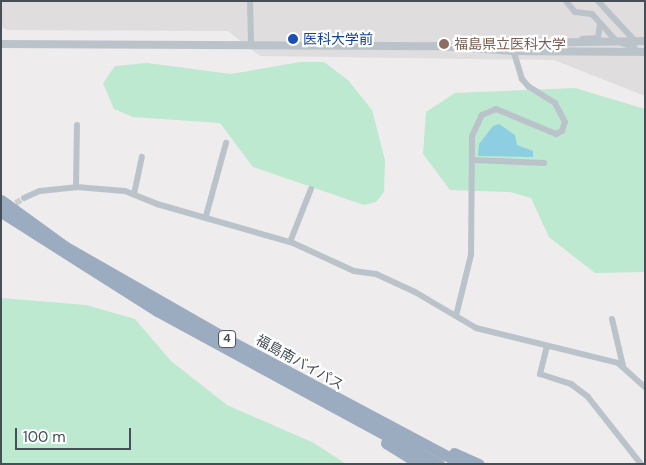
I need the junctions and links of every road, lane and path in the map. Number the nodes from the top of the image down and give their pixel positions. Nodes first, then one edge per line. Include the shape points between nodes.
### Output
1 (250, 1) edge
2 (566, 1) edge
3 (598, 1) edge
4 (619, 21) junction
5 (600, 23) junction
6 (635, 41) junction
7 (645, 41) edge
8 (512, 42) junction
9 (562, 42) junction
10 (620, 42) junction
11 (1, 44) edge
12 (251, 44) junction
13 (437, 46) junction
14 (645, 50) edge
15 (512, 52) junction
16 (608, 52) junction
17 (77, 125) dead end
18 (226, 143) dead end
19 (142, 157) dead end
20 (472, 160) junction
21 (544, 163) dead end
22 (76, 187) junction
23 (311, 189) dead end
24 (134, 194) junction
25 (24, 198) tunnel mouth
26 (1, 200) edge
27 (1, 212) edge
28 (206, 216) junction
29 (290, 242) junction
30 (456, 316) junction
31 (612, 319) dead end
32 (547, 346) junction
33 (623, 366) junction
34 (645, 386) edge
35 (309, 394) junction
36 (337, 400) junction
37 (419, 464) edge
38 (439, 464) edge
39 (462, 464) edge
40 (479, 464) edge
41 (641, 464) edge

1 - 12 street
2 - 5 street via 575,12 592,14
3 - 4 street
4 - 6 street
4 - 10 street
5 - 9 street via 598,38 566,39
5 - 10 street
6 - 7 street
6 - 10 street
8 - 9 street
8 - 13 street
8 - 15 street
9 - 10 street
10 - 14 street via 630,48
10 - 16 street
11 - 12 street
12 - 13 street
13 - 15 street
14 - 16 street
15 - 16 street
15 - 20 street via 528,87 555,103 563,113 562,131 556,134 503,110 490,110 482,115 472,136
17 - 22 street
18 - 28 street
19 - 24 street
20 - 21 street
20 - 30 street via 471,255
22 - 24 street
22 - 25 street via 40,191
23 - 29 street
24 - 28 street via 157,204
26 - 36 highway, 福島南バイパス / 4 via 66,247
27 - 35 highway, 福島南バイパス / 4 via 102,279
28 - 29 street
29 - 30 street via 354,272 376,274 394,282
30 - 32 street via 476,328
31 - 33 street
32 - 33 street
32 - 41 street via 540,374 571,384 588,397
33 - 34 street
35 - 37 highway
35 - 38 highway, 福島南バイパス / 4
36 - 39 highway, 福島南バイパス / 4
36 - 40 highway

